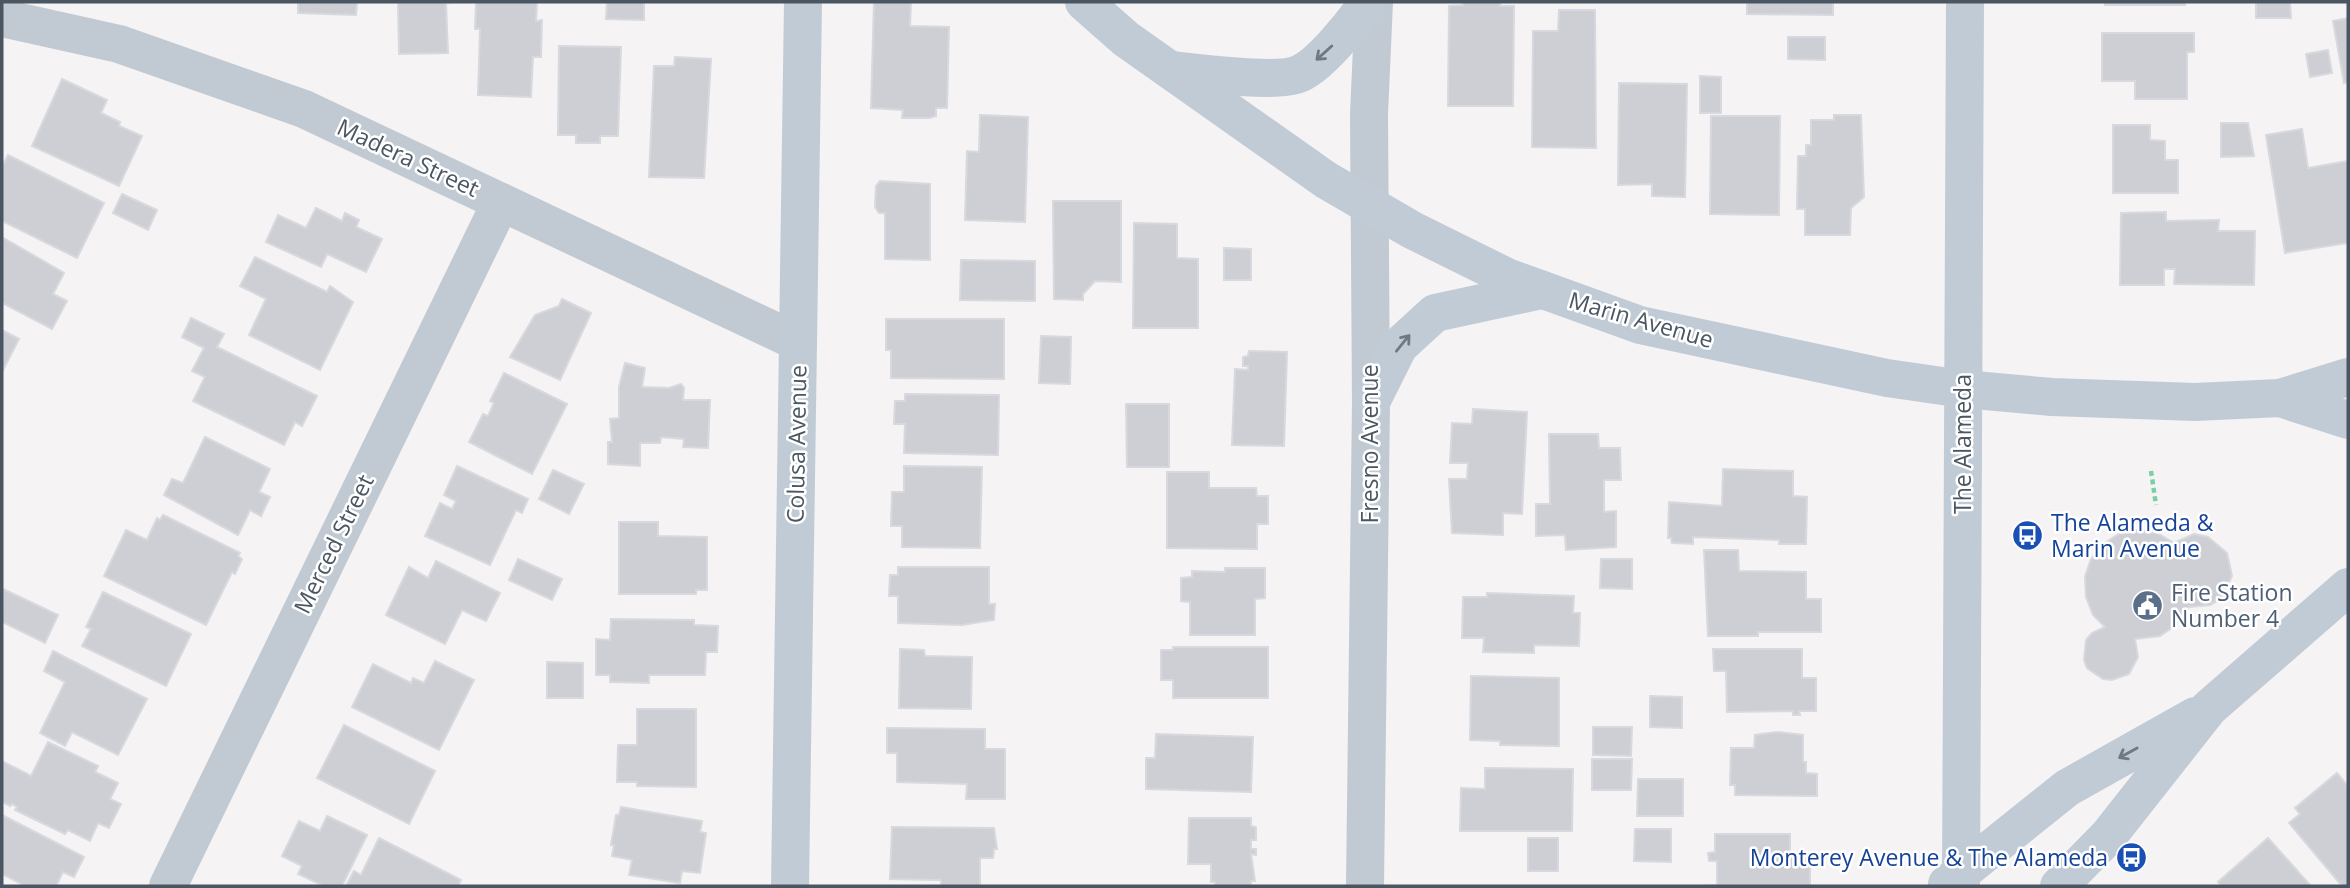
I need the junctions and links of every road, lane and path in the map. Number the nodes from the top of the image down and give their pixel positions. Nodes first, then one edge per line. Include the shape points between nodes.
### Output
1 (803, 2) edge
2 (1084, 2) edge
3 (1368, 2) edge
4 (1374, 2) edge
5 (1965, 2) edge
6 (2, 18) edge
7 (1169, 70) junction
8 (501, 202) junction
9 (1370, 205) junction
10 (1542, 290) junction
11 (798, 342) junction
12 (2348, 377) edge
13 (1963, 389) junction
14 (2280, 398) junction
15 (1371, 402) junction
16 (2348, 420) edge
17 (2151, 471) dead end
18 (2155, 505) dead end
19 (2348, 587) edge
20 (2209, 708) junction
21 (1956, 882) edge
22 (168, 886) edge
23 (790, 886) edge
24 (1365, 886) edge
25 (2059, 886) edge

1 - 11 main road, Colusa Avenue
2 - 7 main road, Marin Avenue
3 -> 7 main road via 1350,30 1297,75 1242,77
4 - 9 street, Fresno Avenue
5 - 13 main road, The Alameda
6 - 8 street, Madera Street via 119,44 212,75 304,109
7 - 9 main road, Marin Avenue via 1306,167
8 - 11 street, Madera Street
8 - 22 street, Merced Street
9 - 10 main road, Marin Avenue via 1507,277
9 - 15 street, Fresno Avenue
10 - 13 main road, Marin Avenue via 1653,328 1774,356
15 -> 10 main road via 1399,346 1435,313
11 - 23 main road, Colusa Avenue
12 - 14 main road, Marin Avenue
13 - 14 main road, Marin Avenue via 2117,401
13 - 21 main road, The Alameda
14 - 16 main road, Marin Avenue
15 - 24 street, Fresno Avenue
17 - 18 path
19 - 20 main road
20 -> 21 main road via 2067,788
20 - 25 main road via 2109,835

